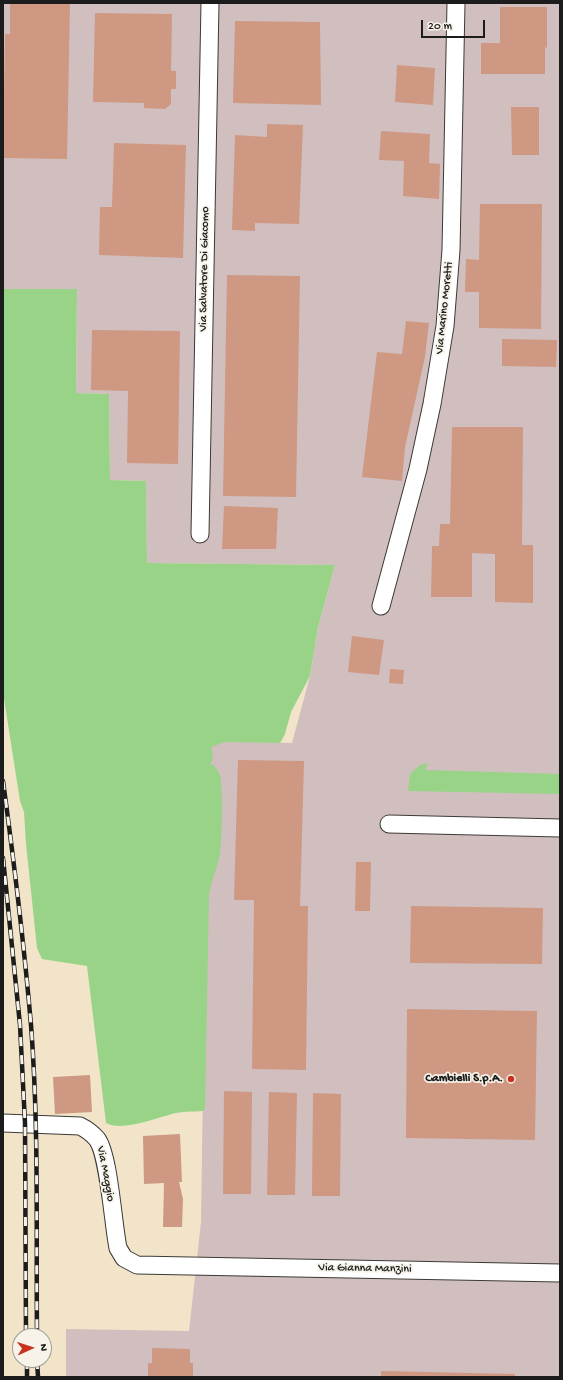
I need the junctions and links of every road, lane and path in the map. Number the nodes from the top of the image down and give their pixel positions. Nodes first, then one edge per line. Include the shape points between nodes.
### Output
1 (210, 3) edge
2 (456, 3) edge
3 (200, 534) dead end
4 (381, 606) dead end
5 (389, 824) dead end
6 (560, 828) edge
7 (3, 1123) edge
8 (171, 1266) joint
9 (560, 1273) edge

1 - 3 street, Via Salvatore Di Giacomo
2 - 4 street, Via Marino Moretti via 451,242 445,326 434,397 418,469
5 - 6 street
7 - 8 street, Via Maggio via 80,1126 90,1132 98,1139 103,1151 118,1248 124,1258 137,1265
8 - 9 street, Via Gianna Manzini

